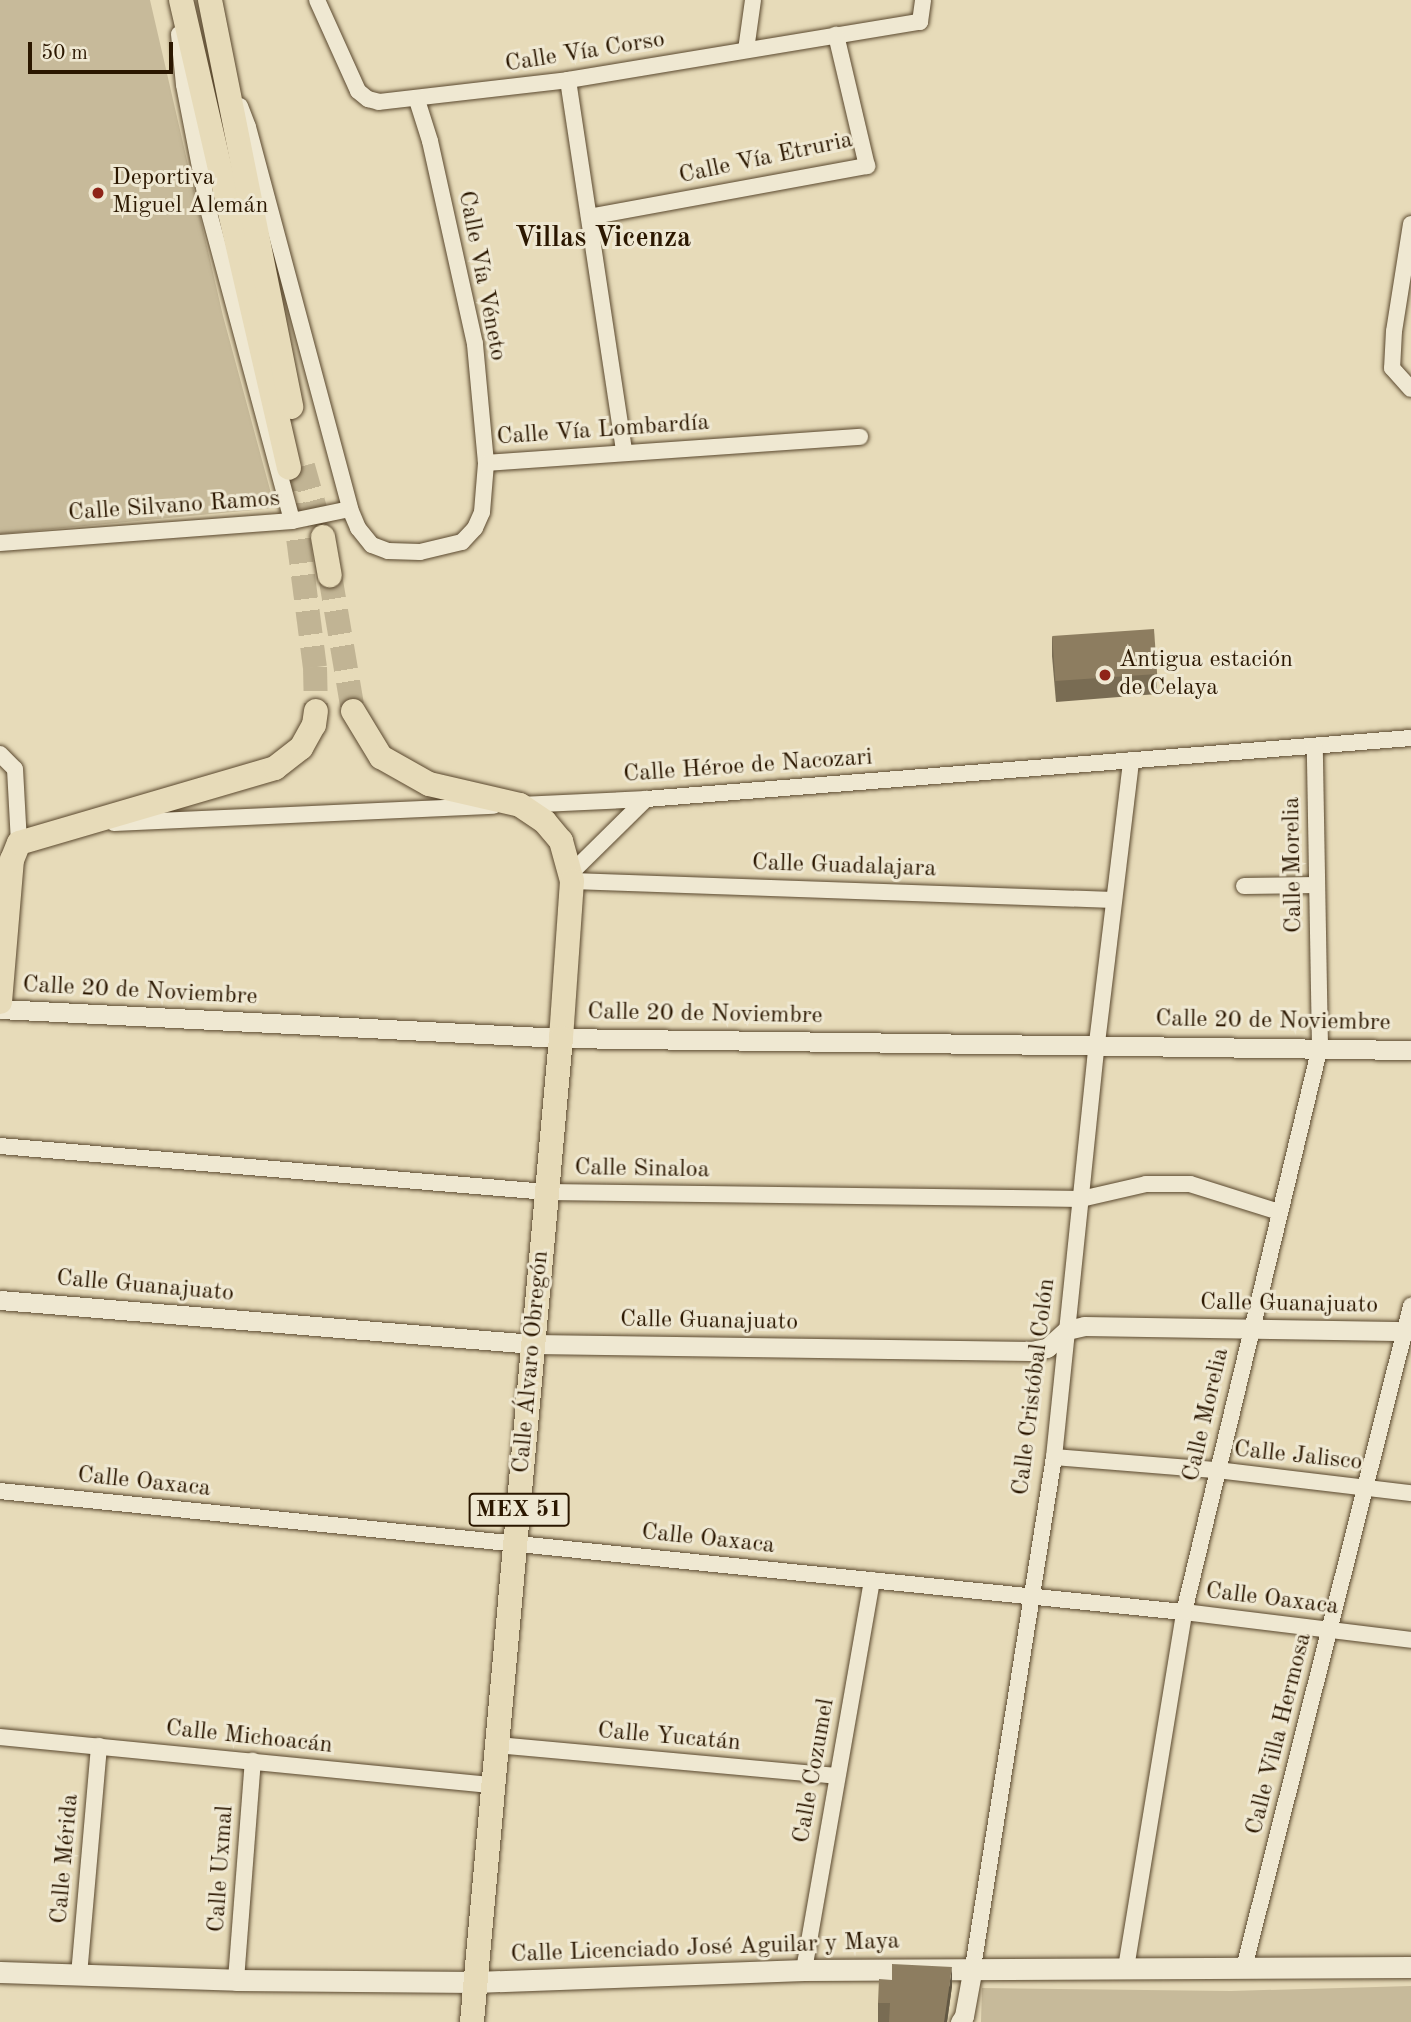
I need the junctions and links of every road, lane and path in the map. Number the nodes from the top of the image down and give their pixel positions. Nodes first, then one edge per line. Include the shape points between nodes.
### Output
1 (178, 0) edge
2 (210, 0) edge
3 (317, 0) edge
4 (753, 0) edge
5 (923, 0) edge
6 (836, 35) junction
7 (746, 50) junction
8 (226, 72) junction
9 (568, 80) junction
10 (417, 100) junction
11 (589, 217) junction
12 (1411, 223) edge
13 (1394, 331) junction
14 (1411, 334) edge
15 (1411, 389) edge
16 (860, 437) dead end
17 (624, 451) junction
18 (486, 463) junction
19 (350, 509) junction
20 (292, 521) junction
21 (323, 537) tunnel mouth
22 (0, 543) edge
23 (330, 575) tunnel mouth
24 (316, 711) tunnel mouth
25 (353, 711) tunnel mouth
26 (1411, 738) edge
27 (1315, 747) junction
28 (0, 754) edge
29 (1131, 760) junction
30 (646, 799) junction
31 (520, 805) junction
32 (88, 824) junction
33 (19, 843) junction
34 (571, 878) junction
35 (1317, 885) junction
36 (1244, 886) dead end
37 (1114, 900) junction
38 (0, 1002) edge
39 (0, 1009) edge
40 (561, 1038) junction
41 (1097, 1043) junction
42 (1320, 1047) junction
43 (1411, 1050) edge
44 (0, 1146) edge
45 (547, 1192) junction
46 (1081, 1199) junction
47 (1279, 1212) junction
48 (0, 1300) edge
49 (1411, 1306) edge
50 (1068, 1330) junction
51 (1250, 1330) junction
52 (1408, 1331) edge
53 (533, 1344) junction
54 (1054, 1457) junction
55 (1217, 1471) junction
56 (1367, 1488) junction
57 (0, 1491) edge
58 (1411, 1493) edge
59 (515, 1543) junction
60 (872, 1580) junction
61 (1032, 1596) junction
62 (1184, 1612) junction
63 (1330, 1630) junction
64 (1411, 1640) edge
65 (0, 1737) edge
66 (497, 1745) junction
67 (99, 1746) junction
68 (253, 1761) junction
69 (837, 1776) junction
70 (493, 1785) junction
71 (1411, 1967) edge
72 (973, 1968) junction
73 (1126, 1968) junction
74 (1244, 1968) junction
75 (804, 1970) junction
76 (0, 1972) edge
77 (79, 1975) junction
78 (236, 1980) junction
79 (476, 1982) junction
80 (963, 2020) edge
81 (472, 2022) edge

1 - 8 main road via 296,467
1 - 20 street via 184,85 208,209
2 - 8 main road
3 - 10 street, Calle Vía Corso via 358,91 379,102
4 - 7 street
5 - 6 street, Calle Vía Corso via 920,22
6 - 7 street, Calle Vía Corso
6 - 11 street, Calle Vía Etruria via 867,166
7 - 9 street, Calle Vía Corso
8 - 19 street, Calle Vía Lombardía via 248,127
9 - 10 street, Calle Vía Corso
9 - 11 street
10 - 18 street, Calle Vía Véneto via 475,344
11 - 17 street
12 - 13 street
13 - 14 street
13 - 15 street via 1392,368
16 - 17 street, Calle Vía Lombardía
17 - 18 street, Calle Vía Lombardía
18 - 19 street, Calle Vía Lombardía via 482,512 461,542 420,552 388,551 372,545
19 - 20 street, Calle Silvano Ramos
20 - 22 street, Calle Silvano Ramos
21 - 23 main road
24 - 32 main road via 301,748 275,768
25 - 31 main road via 381,757 429,784
26 - 27 street, Calle Héroe de Nacozari
27 - 29 street, Calle Héroe de Nacozari
27 - 35 street, Calle Morelia
28 - 33 street via 15,769
29 - 30 street, Calle Héroe de Nacozari
29 - 37 street, Calle Cristóbal Colón
30 - 31 street, Calle Héroe de Nacozari
30 - 34 street
31 - 32 street, Calle Héroe de Nacozari
31 - 34 main road, Calle Álvaro Obregón via 545,822 561,841
32 - 33 main road
33 - 38 main road via 12,860
34 - 37 street, Calle Guadalajara
34 - 40 main road, Calle Álvaro Obregón
35 - 36 street
35 - 42 street, Calle Morelia
37 - 41 street, Calle Cristóbal Colón
39 - 40 street, Calle 20 de Noviembre
40 - 41 street, Calle 20 de Noviembre
40 - 45 main road, Calle Álvaro Obregón / MEX 51
41 - 42 street, Calle 20 de Noviembre
41 - 46 street, Calle Cristóbal Colón
42 - 43 street, Calle 20 de Noviembre
42 - 47 street, Calle Morelia
44 - 45 street, Calle Sinaloa
45 - 46 street, Calle Sinaloa
45 - 53 main road, Calle Álvaro Obregón / MEX 51
46 - 47 street, Calle Sinaloa via 1146,1184 1190,1184
46 - 50 street, Calle Cristóbal Colón
47 - 51 street, Calle Morelia
48 - 53 street, Calle Guanajuato
49 - 52 street, Calle Villa Hermosa
50 - 51 street, Calle Guanajuato via 1084,1326
50 - 53 street, Calle Guanajuato via 1047,1348 1031,1351
50 - 54 street, Calle Cristóbal Colón
51 - 52 street, Calle Guanajuato
51 - 55 street, Calle Morelia
52 - 56 street, Calle Villa Hermosa
53 - 59 main road, Calle Álvaro Obregón / MEX 51
54 - 55 street, Calle Jalisco
54 - 61 street, Calle Cristóbal Colón
55 - 56 street, Calle Jalisco
55 - 62 street, Calle Morelia
56 - 58 street, Calle Jalisco
56 - 63 street, Calle Villa Hermosa
57 - 59 street, Calle Oaxaca
59 - 60 street, Calle Oaxaca
59 - 66 main road, Calle Álvaro Obregón / MEX 51
60 - 61 street, Calle Oaxaca
60 - 69 street, Calle Cozumel
61 - 62 street, Calle Oaxaca
61 - 72 street, Calle Cristóbal Colón
62 - 63 street, Calle Oaxaca
62 - 73 street, Calle Morelia
63 - 64 street, Calle Oaxaca
63 - 74 street, Calle Villa Hermosa
65 - 67 street, Calle Michoacán
66 - 69 street, Calle Yucatán
66 - 70 main road, Calle Álvaro Obregón / MEX 51
67 - 68 street, Calle Michoacán
67 - 77 street, Calle Mérida
68 - 70 street, Calle Michoacán
68 - 78 street, Calle Uxmal
69 - 75 street, Calle Cozumel
70 - 79 main road, Calle Álvaro Obregón / MEX 51
71 - 74 main road, Calle Licenciado José Aguilar y Maya
72 - 73 main road, Calle Licenciado José Aguilar y Maya
72 - 75 main road, Calle Licenciado José Aguilar y Maya
72 - 80 street, Calle Cristóbal Colón
73 - 74 main road, Calle Licenciado José Aguilar y Maya
75 - 79 main road, Calle Licenciado José Aguilar y Maya
76 - 77 main road, Calle Licenciado José Aguilar y Maya
77 - 78 main road, Calle Licenciado José Aguilar y Maya
78 - 79 main road, Calle Licenciado José Aguilar y Maya
79 - 81 main road, Calle Álvaro Obregón / MEX 51

